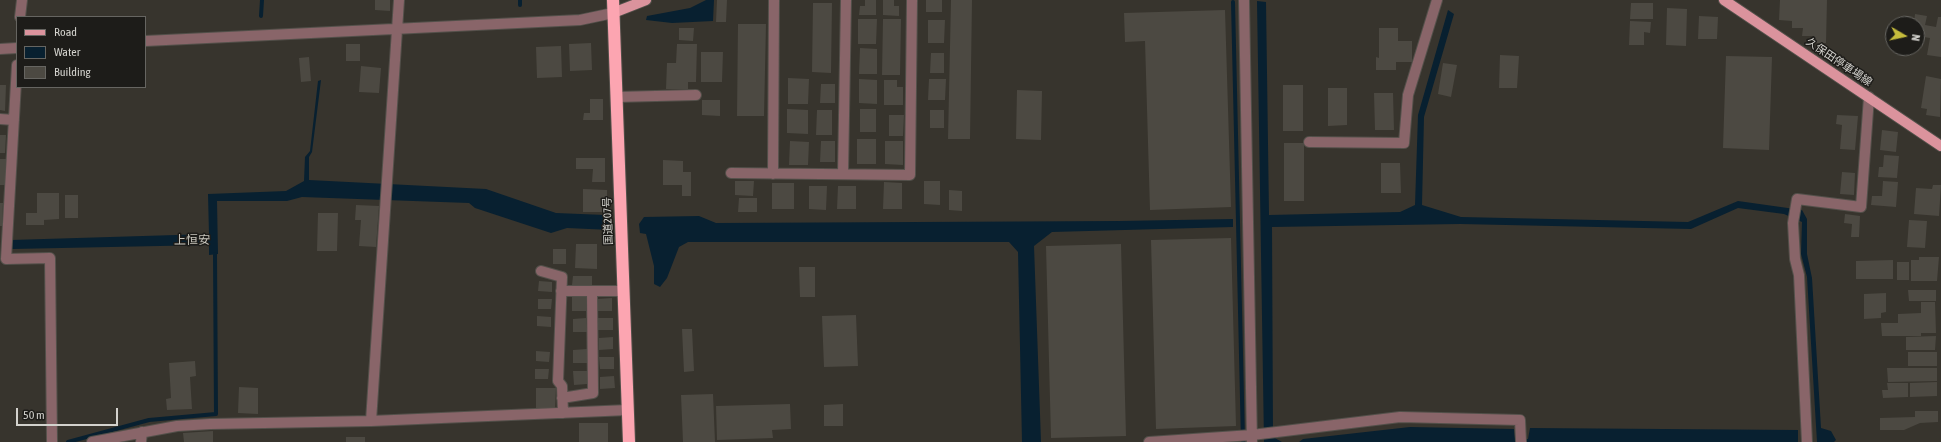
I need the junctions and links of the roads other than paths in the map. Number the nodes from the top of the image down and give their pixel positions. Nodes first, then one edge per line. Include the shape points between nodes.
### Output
1 (22, 0) edge
2 (399, 0) edge
3 (613, 0) edge
4 (646, 0) edge
5 (774, 0) edge
6 (846, 0) edge
7 (912, 0) edge
8 (1244, 0) edge
9 (1437, 0) edge
10 (1724, 0) edge
11 (613, 13) junction
12 (20, 16) edge
13 (398, 28) junction
14 (146, 41) edge
15 (16, 48) edge
16 (0, 49) edge
17 (16, 83) edge
18 (696, 95) dead end
19 (616, 97) junction
20 (1869, 97) junction
21 (0, 119) edge
22 (14, 120) junction
23 (1309, 142) dead end
24 (1941, 146) edge
25 (731, 173) dead end
26 (773, 174) junction
27 (843, 174) junction
28 (5, 194) edge
29 (541, 271) dead end
30 (561, 291) junction
31 (592, 291) junction
32 (624, 291) junction
33 (562, 398) junction
34 (628, 410) junction
35 (563, 413) junction
36 (371, 421) junction
37 (142, 437) edge
38 (1255, 437) edge
39 (1521, 439) edge
40 (52, 442) edge
41 (92, 442) edge
42 (629, 442) edge
43 (1149, 442) edge
44 (1807, 442) edge

1 - 12 street
2 - 13 street
3 - 11 highway, 国道207号
4 - 11 main road
5 - 26 street
6 - 27 street
7 - 27 street via 910,175
8 - 38 street
9 - 23 street via 1408,95 1404,143
10 - 20 main road, 久保田停車場線
11 - 13 street via 580,20
11 - 19 highway, 国道207号
13 - 14 street
13 - 36 street
15 - 16 street
17 - 22 street
18 - 19 street
19 - 32 highway, 国道207号
20 - 24 main road, 久保田停車場線
20 - 44 street via 1861,207 1797,199 1793,223 1795,259 1799,275
21 - 22 street
22 - 28 street
25 - 26 street
26 - 27 street
28 - 40 street via 6,259 50,258
29 - 30 street via 562,277
30 - 31 street
30 - 33 street via 558,381 562,386
31 - 32 street
31 - 33 street via 593,393
32 - 34 highway, 国道207号
33 - 35 street
34 - 35 street
34 - 42 highway, 国道207号
35 - 36 street
36 - 37 street via 178,426
37 - 41 street
38 - 39 street via 1400,417 1520,420
38 - 43 street

